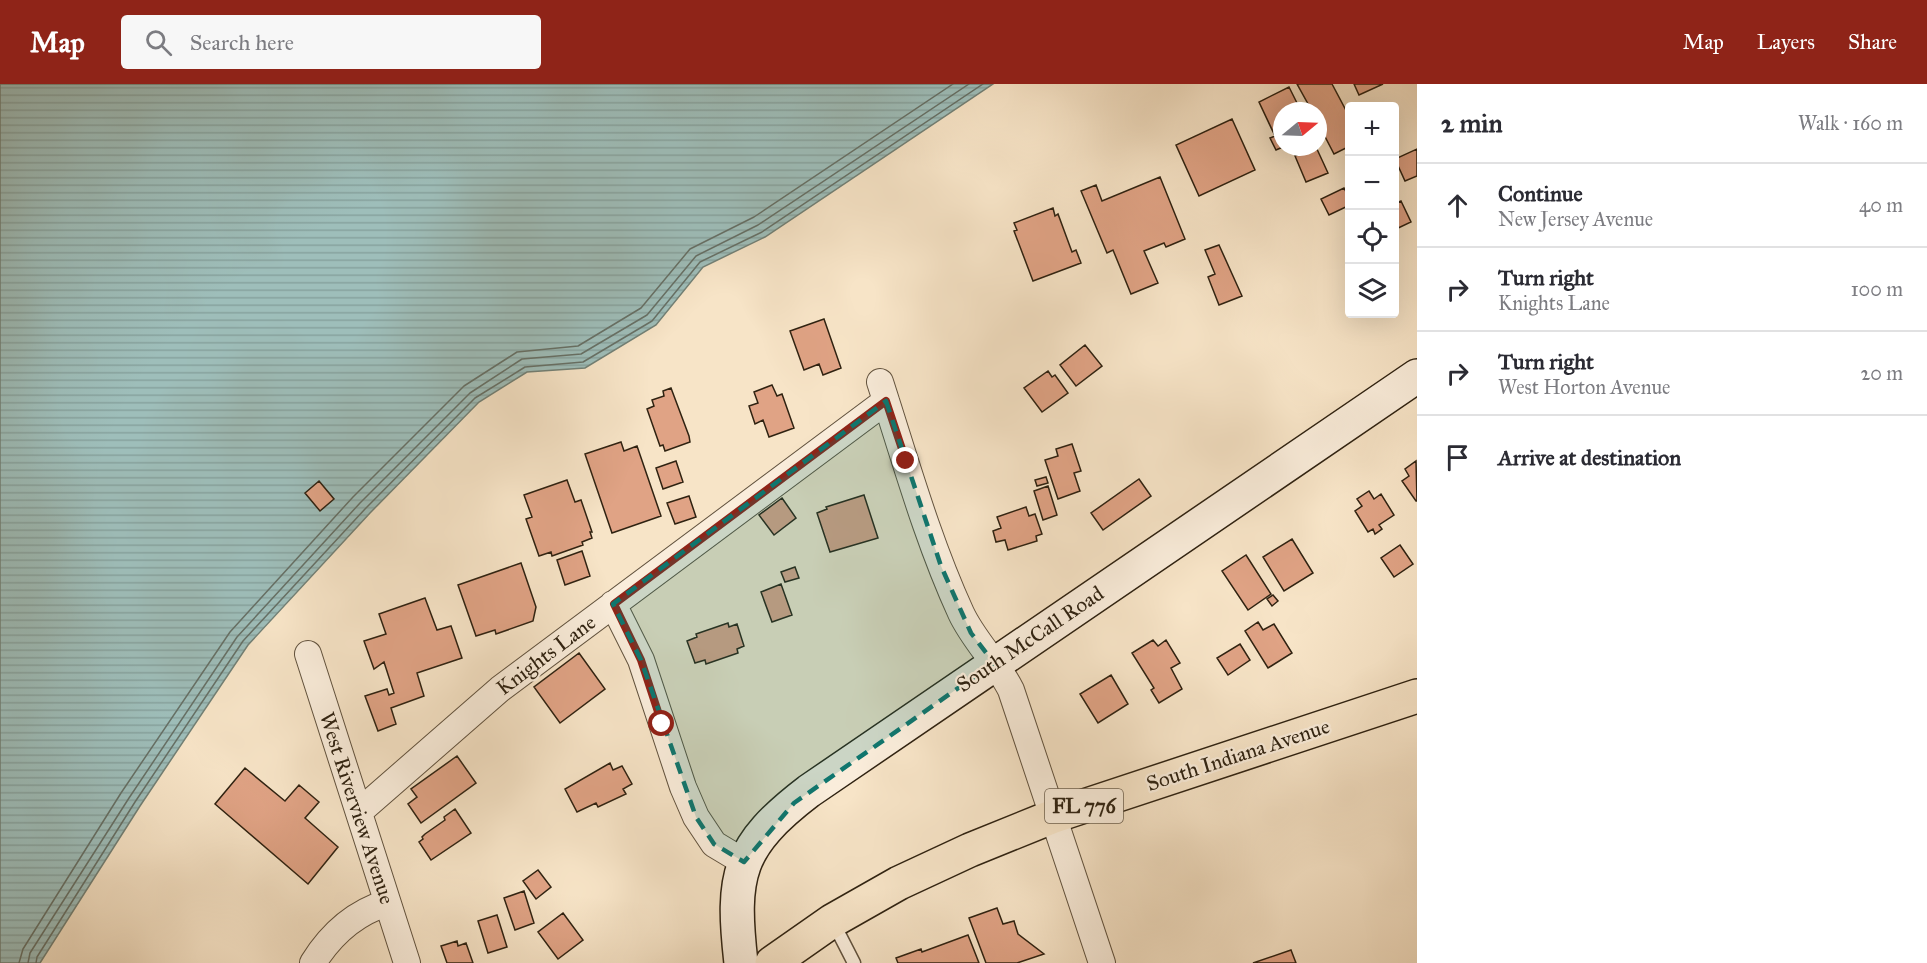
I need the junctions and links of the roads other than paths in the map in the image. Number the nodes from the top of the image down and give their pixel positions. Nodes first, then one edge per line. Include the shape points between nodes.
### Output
1 (1417, 376) edge
2 (614, 604) junction
3 (308, 654) dead end
4 (994, 663) junction
5 (1417, 696) edge
6 (359, 812) junction
7 (1054, 816) junction
8 (744, 862) junction
9 (387, 903) junction
10 (832, 921) junction
11 (313, 963) edge
12 (406, 963) edge
13 (741, 963) edge
14 (772, 963) edge
15 (854, 963) edge
16 (1102, 963) edge

1 - 4 street, South McCall Road
2 - 4 street, Knights Lane via 883,392 941,566 971,633
2 - 6 street, Knights Lane via 500,689
2 - 8 street via 641,660 696,817 714,844
3 - 6 street, West Riverview Avenue
4 - 7 street via 1011,690
4 - 8 street, South McCall Road via 794,803 775,819
5 - 7 main road, South Indiana Avenue / FL 776
6 - 9 street, West Riverview Avenue
7 - 10 main road, South Indiana Avenue / FL 776 via 899,883
7 - 16 street
8 - 13 street, South McCall Road via 737,903
9 - 11 street via 350,921 323,947
9 - 12 street, West Riverview Avenue
10 - 14 main road, South Indiana Avenue / FL 776
10 - 15 lane

